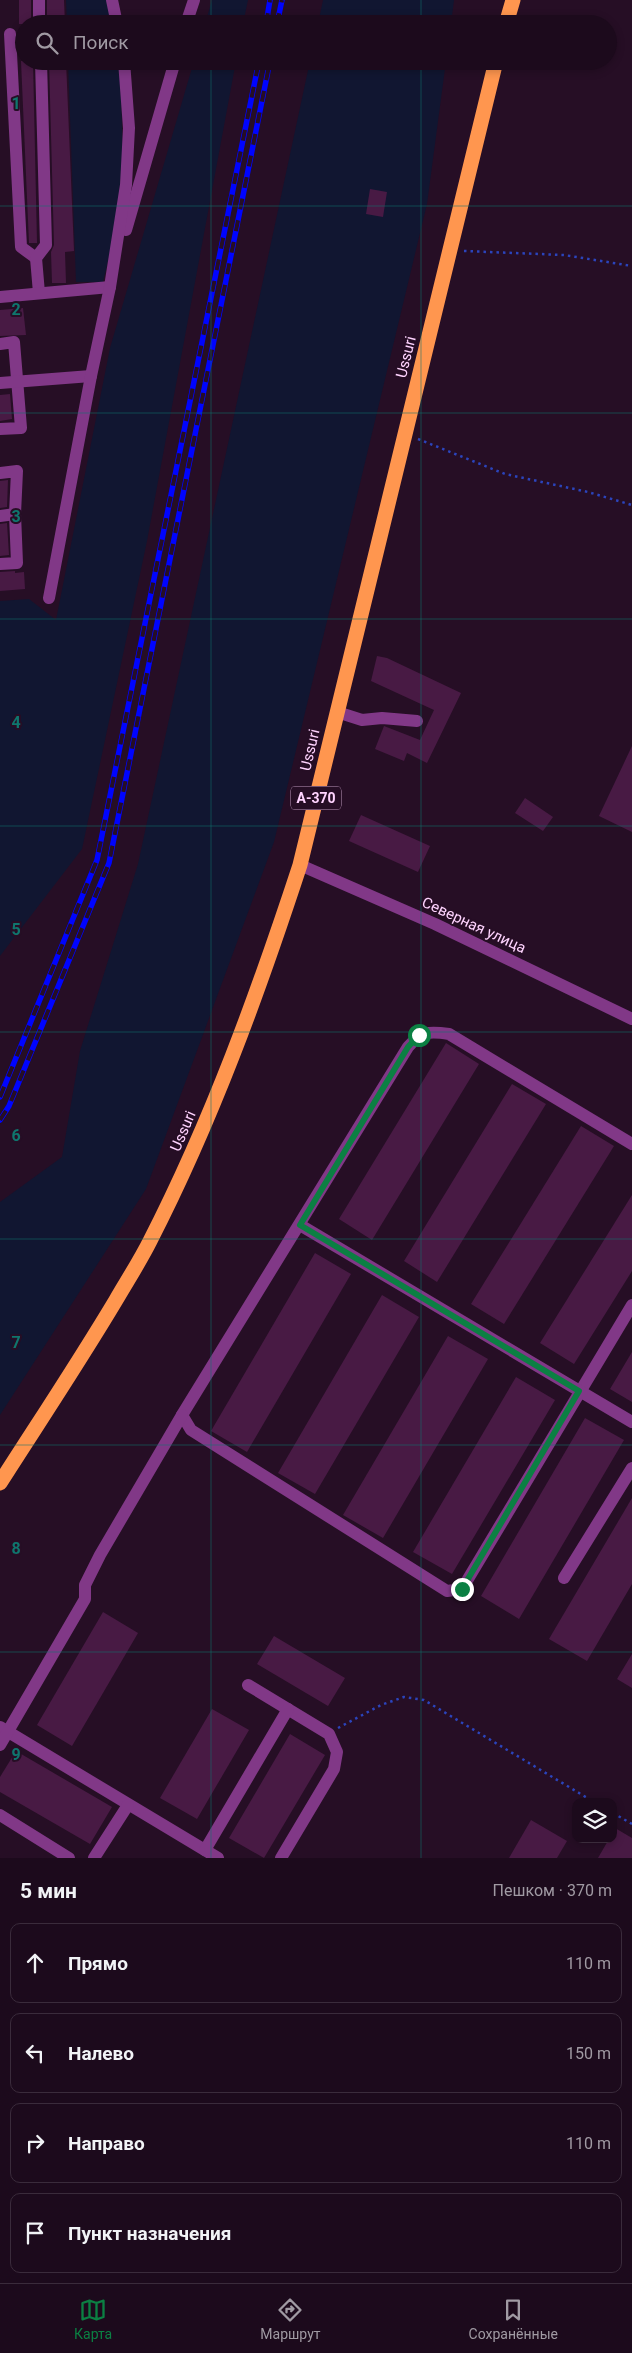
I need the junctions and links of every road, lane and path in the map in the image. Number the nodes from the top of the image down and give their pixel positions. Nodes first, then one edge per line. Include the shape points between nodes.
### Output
1 (39, 0) edge
2 (112, 0) edge
3 (194, 0) edge
4 (513, 0) edge
5 (39, 15) edge
6 (115, 15) edge
7 (189, 15) edge
8 (509, 15) edge
9 (10, 34) dead end
10 (40, 70) edge
11 (125, 70) edge
12 (172, 70) edge
13 (494, 70) edge
14 (450, 251) junction
15 (36, 258) junction
16 (632, 266) edge
17 (110, 288) junction
18 (39, 293) junction
19 (0, 297) edge
20 (0, 344) edge
21 (91, 376) junction
22 (17, 382) junction
23 (0, 383) edge
24 (0, 429) edge
25 (405, 434) junction
26 (0, 473) edge
27 (632, 505) edge
28 (16, 514) junction
29 (0, 516) edge
30 (0, 564) edge
31 (49, 598) dead end
32 (337, 712) junction
33 (418, 721) dead end
34 (300, 865) junction
35 (632, 1019) edge
36 (632, 1144) edge
37 (300, 1225) junction
38 (632, 1305) edge
39 (579, 1391) junction
40 (182, 1415) junction
41 (632, 1422) edge
42 (632, 1468) edge
43 (0, 1482) edge
44 (564, 1578) dead end
45 (248, 1685) dead end
46 (288, 1709) junction
47 (4, 1729) edge
48 (328, 1734) junction
49 (0, 1745) edge
50 (587, 1798) edge
51 (128, 1805) junction
52 (0, 1815) edge
53 (617, 1815) edge
54 (632, 1824) edge
55 (205, 1850) junction
56 (69, 1858) edge
57 (94, 1858) edge
58 (218, 1858) edge
59 (281, 1858) edge

1 - 5 street
2 - 6 street
3 - 7 street
4 - 8 highway
9 - 15 street via 21,247
10 - 15 street via 46,245
11 - 17 street via 129,128 126,185
12 - 17 street
13 - 14 highway, Ussuri / А-370
14 - 16 path via 564,255
14 - 25 highway, Ussuri / А-370
15 - 18 street
17 - 18 street
17 - 21 street
18 - 19 street
20 - 22 street via 14,342
21 - 22 street
21 - 31 street
22 - 23 street
22 - 24 street via 21,428
25 - 27 path via 505,474
25 - 32 highway, Ussuri / А-370
26 - 28 street via 17,472
28 - 29 street
28 - 30 street via 17,562
32 - 33 street via 362,720
32 - 34 highway, Ussuri / А-370
34 - 35 street, Северная улица via 435,924
34 - 43 highway, Ussuri / А-370 via 264,976 183,1174 149,1243 98,1329
36 - 37 street via 449,1034 433,1031 419,1035 408,1047
37 - 39 street
37 - 40 street
38 - 39 street
39 - 40 street via 462,1589 447,1592 191,1430
39 - 41 street
40 - 47 street via 100,1555 85,1585 85,1599
42 - 44 street
45 - 46 street
46 - 48 street
46 - 55 street
47 - 49 street
47 - 51 street
48 - 50 path via 381,1705 404,1698 424,1700
48 - 59 street via 337,1752 334,1769
51 - 55 street
51 - 57 street
52 - 56 street
53 - 54 path
55 - 58 street

